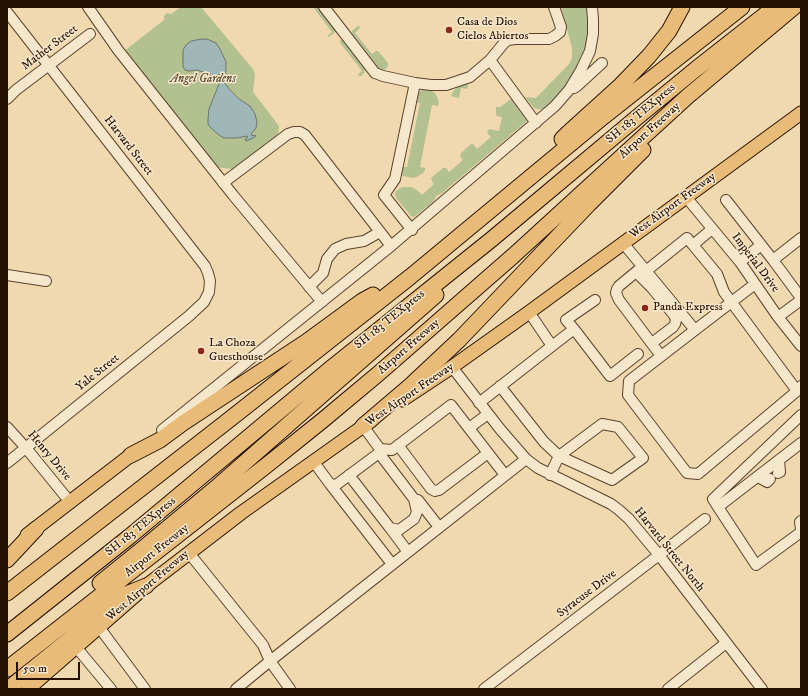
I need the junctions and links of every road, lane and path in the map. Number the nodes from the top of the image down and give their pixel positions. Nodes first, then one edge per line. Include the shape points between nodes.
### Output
1 (88, 7) edge
2 (324, 7) edge
3 (554, 7) edge
4 (592, 7) edge
5 (682, 7) edge
6 (742, 7) edge
7 (761, 7) edge
8 (775, 7) edge
9 (794, 7) edge
10 (7, 12) edge
11 (90, 34) dead end
12 (490, 60) junction
13 (602, 63) dead end
14 (49, 65) junction
15 (415, 83) junction
16 (569, 90) junction
17 (688, 96) junction
18 (7, 99) edge
19 (801, 113) edge
20 (536, 123) junction
21 (527, 179) junction
22 (223, 183) junction
23 (686, 197) junction
24 (726, 200) dead end
25 (518, 217) junction
26 (712, 229) junction
27 (412, 230) junction
28 (380, 232) junction
29 (801, 238) edge
30 (623, 244) junction
31 (693, 244) junction
32 (761, 245) junction
33 (391, 246) junction
34 (773, 260) junction
35 (740, 262) junction
36 (641, 270) junction
37 (7, 275) edge
38 (410, 277) junction
39 (46, 281) dead end
40 (755, 284) junction
41 (309, 287) junction
42 (801, 299) edge
43 (595, 300) dead end
44 (204, 302) joint
45 (322, 302) junction
46 (731, 303) junction
47 (529, 312) junction
48 (778, 317) junction
49 (574, 329) junction
50 (695, 330) junction
51 (652, 343) junction
52 (552, 346) junction
53 (801, 346) edge
54 (638, 354) dead end
55 (661, 356) junction
56 (452, 367) junction
57 (500, 386) junction
58 (799, 388) edge
59 (479, 403) junction
60 (488, 414) junction
61 (801, 415) edge
62 (363, 426) junction
63 (7, 428) edge
64 (469, 428) junction
65 (801, 443) edge
66 (398, 445) junction
67 (26, 448) junction
68 (380, 451) junction
69 (488, 452) junction
70 (131, 455) junction
71 (559, 456) junction
72 (526, 459) junction
73 (779, 460) junction
74 (313, 461) junction
75 (7, 463) edge
76 (505, 475) junction
77 (550, 475) junction
78 (349, 476) junction
79 (758, 476) junction
80 (330, 484) junction
81 (414, 499) junction
82 (70, 502) junction
83 (718, 507) junction
84 (704, 519) dead end
85 (801, 521) edge
86 (439, 527) junction
87 (390, 528) junction
88 (36, 529) junction
89 (801, 530) edge
90 (7, 551) edge
91 (189, 552) junction
92 (408, 552) junction
93 (659, 555) junction
94 (7, 560) edge
95 (392, 564) junction
96 (146, 586) junction
97 (7, 593) edge
98 (7, 623) edge
99 (99, 628) junction
100 (7, 634) edge
101 (726, 643) junction
102 (76, 647) junction
103 (270, 661) junction
104 (7, 667) edge
105 (141, 688) edge
106 (8, 689) edge
107 (28, 689) edge
108 (111, 689) edge
109 (236, 689) edge
110 (290, 689) edge
111 (484, 689) edge
112 (668, 689) edge
113 (762, 689) edge

1 - 22 street via 118,50
2 - 15 street via 375,73
3 - 12 street via 561,27 556,36 549,39 508,40
4 - 16 street via 593,34 590,51
5 - 21 highway via 669,31 649,56 568,133
6 - 21 highway
7 - 98 highway, SH 183 TEXpress
8 - 25 highway, SH 183 TEXpress
9 - 17 highway, Airport Freeway
10 - 14 street, Harvard Street
11 - 14 street, Mather Street
12 - 15 street via 470,77 446,85
12 - 20 street
13 - 16 street
14 - 18 street, Mather Street
14 - 44 street, Harvard Street via 205,266 210,280 209,292
15 - 27 street via 395,179 384,195
16 - 20 street
17 - 62 highway via 659,134 459,340
17 - 104 highway, Airport Freeway via 439,322 329,415
19 - 23 main road, West Airport Freeway
20 - 27 street
21 - 38 highway
22 - 28 street via 288,134 300,132 305,135
22 - 41 street
23 - 26 street, Imperial Drive
23 - 30 main road, West Airport Freeway
24 - 32 street
25 - 100 highway, SH 183 TEXpress
25 - 104 highway via 470,266 181,517 60,615
26 - 31 street
26 - 35 street, Imperial Drive
27 - 33 street
28 - 33 street
28 - 41 street via 364,242 346,244 335,249 327,260 323,273
29 - 34 street
30 - 36 street
30 - 47 main road, West Airport Freeway
31 - 36 street via 687,238
31 - 46 street via 717,274
32 - 34 street
32 - 35 street
33 - 45 street
34 - 42 street
35 - 40 street, Imperial Drive
36 - 50 street
36 - 51 street via 676,320 673,327
36 - 51 street via 619,286 616,293
37 - 39 street
38 - 70 highway via 369,297 160,440
38 - 97 highway
40 - 46 street
40 - 48 street, Imperial Drive
41 - 45 street
42 - 48 street
43 - 49 street via 566,320
44 - 67 street, Yale Street
45 - 70 street
46 - 50 street
46 - 58 street
47 - 52 street
47 - 56 main road, West Airport Freeway
48 - 53 street, Imperial Drive
49 - 52 street
49 - 54 street via 610,376
50 - 55 street
51 - 55 street
52 - 57 street
55 - 58 street via 629,381 628,395 687,473 698,474
56 - 59 street, Harvard Street North
56 - 62 main road, West Airport Freeway
57 - 59 street
57 - 71 street via 544,442
59 - 60 street, Harvard Street North
60 - 64 street
60 - 72 street, Harvard Street North
61 - 83 street via 713,499
62 - 68 street
62 - 74 main road, West Airport Freeway
63 - 67 street, Henry Drive
64 - 66 street via 451,405
64 - 69 street
65 - 73 street
66 - 68 street via 392,450
66 - 69 street via 435,491
67 - 75 street, Yale Street
67 - 82 street, Henry Drive
68 - 78 street
68 - 81 street
69 - 76 street
70 - 82 main road
71 - 71 street via 612,480 643,458 618,427 602,424
71 - 77 street
72 - 76 street
72 - 77 street, Harvard Street North
73 - 79 street
73 - 79 street via 780,472 767,482
74 - 80 street
74 - 91 main road, West Airport Freeway
76 - 86 street
77 - 93 street, Harvard Street North via 619,510
78 - 80 street via 336,485
78 - 87 street
79 - 83 street
80 - 95 street
81 - 86 street via 418,500
81 - 87 street via 417,512 414,519 399,530
82 - 88 main road
83 - 89 street via 756,565
84 - 93 street, Syracuse Drive
85 - 89 street
86 - 92 street
87 - 92 street
88 - 90 main road
88 - 94 highway
91 - 96 main road, West Airport Freeway
91 - 103 street via 263,645
92 - 95 street
93 - 101 street, Harvard Street North
93 - 111 street, Syracuse Drive
95 - 103 street
96 - 99 main road, West Airport Freeway
96 - 106 highway via 124,595
99 - 102 main road, West Airport Freeway
99 - 105 street
101 - 112 street
101 - 113 street, Harvard Street North
102 - 107 main road, West Airport Freeway
102 - 108 street
103 - 109 street
103 - 110 street

